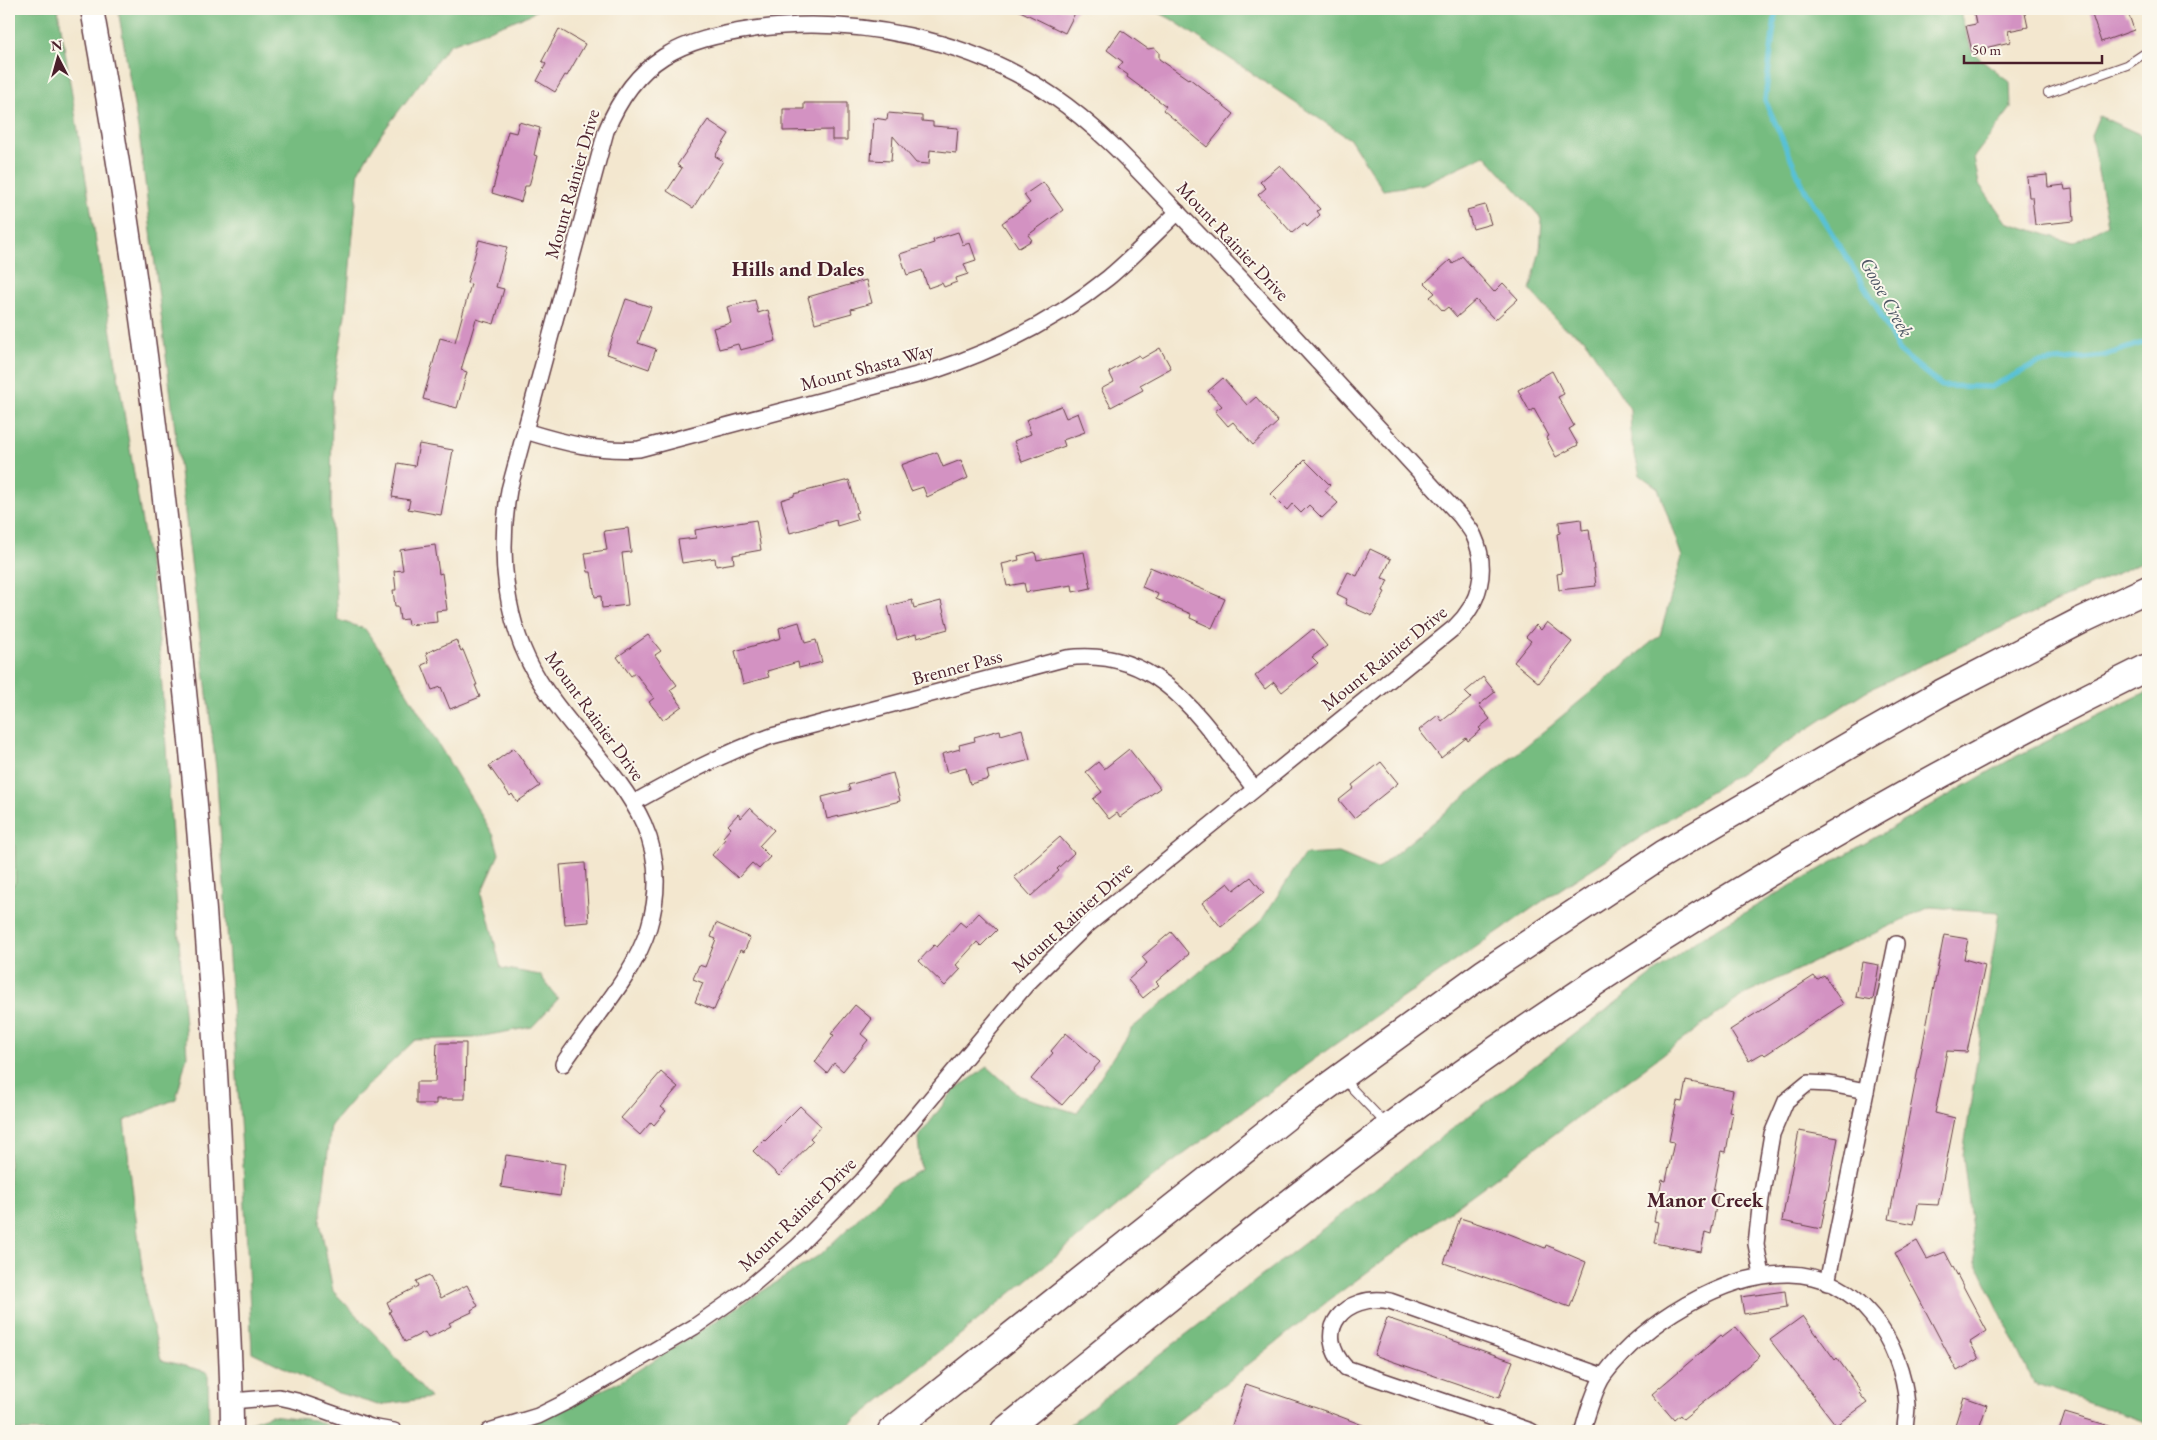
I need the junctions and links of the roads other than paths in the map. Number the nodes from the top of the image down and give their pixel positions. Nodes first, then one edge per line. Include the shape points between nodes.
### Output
1 (92, 9) edge
2 (2148, 51) edge
3 (2048, 93) dead end
4 (1178, 212) junction
5 (525, 431) junction
6 (2148, 589) edge
7 (2148, 667) edge
8 (1254, 788) junction
9 (633, 804) junction
10 (1896, 944) dead end
11 (563, 1064) dead end
12 (1341, 1077) junction
13 (1866, 1091) junction
14 (1389, 1127) junction
15 (1762, 1275) junction
16 (1827, 1283) junction
17 (1603, 1376) junction
18 (232, 1400) junction
19 (232, 1431) edge
20 (394, 1431) edge
21 (489, 1431) edge
22 (891, 1431) edge
23 (1004, 1431) edge
24 (1531, 1431) edge
25 (1583, 1431) edge
26 (1904, 1431) edge

1 - 18 main road via 143,331 189,730 208,944
2 - 3 lane via 2127,65
4 - 5 street, Mount Shasta Way via 1107,278 1060,312 1021,336 936,370 639,449 587,448
4 - 5 street, Mount Rainier Drive via 1120,150 1076,113 1017,74 973,55 884,31 820,25 722,34 684,46 653,64 630,85 616,106 606,131
4 - 8 street, Mount Rainier Drive via 1461,516 1474,536 1481,558 1482,578 1476,599 1464,618
5 - 9 street, Mount Rainier Drive via 503,522 503,559 510,608 522,647 539,680 618,779
6 - 12 highway via 1941,693 1664,854 1485,972
7 - 14 highway via 1917,787 1737,892 1513,1037
8 - 9 street, Brenner Pass via 1190,706 1166,683 1125,662 1082,656 772,736 701,765
8 - 21 street, Mount Rainier Drive via 1085,927 1039,972 862,1181 798,1246 744,1292 694,1327 568,1401 538,1416
9 - 11 street, Mount Rainier Drive via 647,831 656,881 649,925 638,955
10 - 13 street
12 - 14 lane
12 - 22 highway via 1200,1184
13 - 15 street via 1808,1083 1786,1101 1772,1134 1761,1199 1756,1244
13 - 16 street
14 - 23 highway
15 - 16 street via 1791,1274
15 - 17 street via 1696,1300 1667,1316 1628,1348
16 - 26 street via 1857,1300 1874,1316 1886,1334 1902,1376 1907,1406
17 - 24 street via 1390,1301 1364,1300 1340,1313 1331,1331 1331,1345 1346,1368
17 - 25 street
18 - 19 main road
18 - 20 street via 279,1397 371,1427

